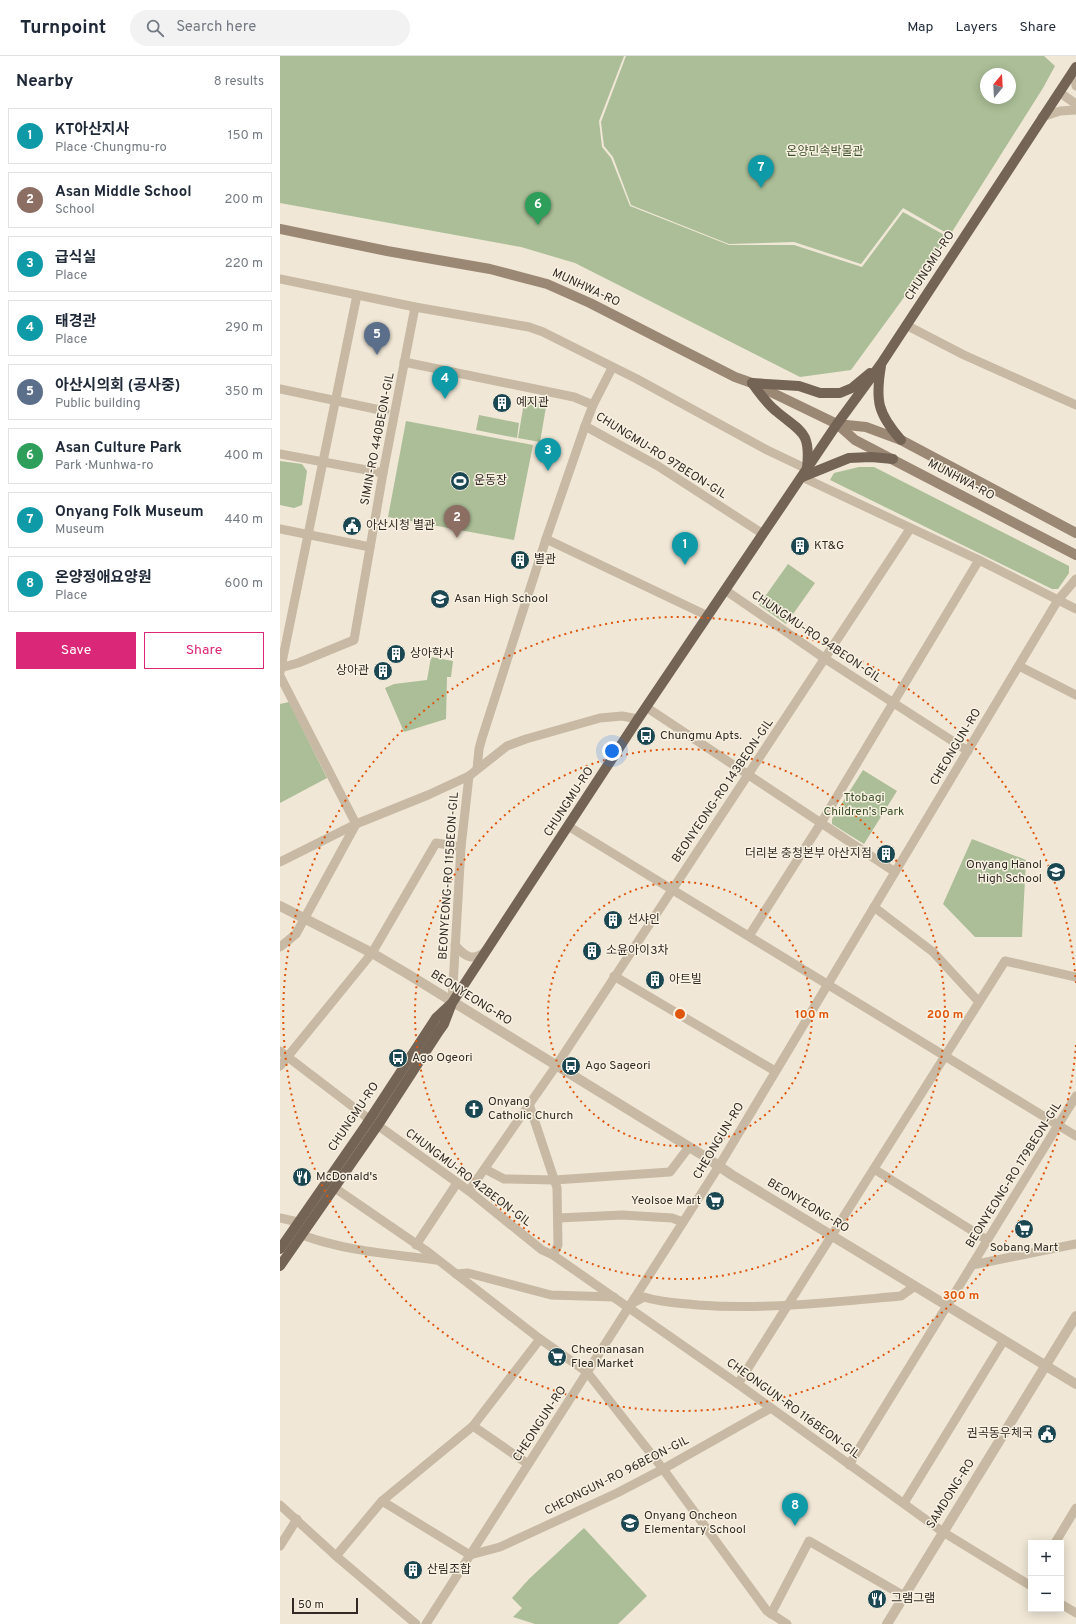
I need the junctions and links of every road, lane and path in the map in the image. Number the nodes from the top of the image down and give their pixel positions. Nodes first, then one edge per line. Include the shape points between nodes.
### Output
1 (1075, 69) edge
2 (1076, 86) edge
3 (1059, 92) junction
4 (1076, 104) edge
5 (1076, 110) edge
6 (1042, 117) junction
7 (280, 229) edge
8 (280, 279) edge
9 (357, 295) junction
10 (415, 307) junction
11 (906, 325) junction
12 (404, 362) junction
13 (881, 364) junction
14 (612, 368) junction
15 (752, 383) junction
16 (280, 388) edge
17 (335, 400) junction
18 (593, 405) junction
19 (1076, 405) edge
20 (385, 411) dead end
21 (838, 424) junction
22 (586, 426) junction
23 (901, 440) junction
24 (280, 454) edge
25 (893, 459) junction
26 (323, 462) junction
27 (383, 473) junction
28 (804, 473) junction
29 (280, 529) edge
30 (910, 529) junction
31 (1076, 532) edge
32 (308, 534) junction
33 (763, 534) junction
34 (546, 539) junction
35 (370, 547) junction
36 (1076, 555) edge
37 (979, 560) junction
38 (1076, 580) edge
39 (725, 590) junction
40 (1058, 600) junction
41 (1076, 609) edge
42 (708, 616) junction
43 (824, 658) junction
44 (1019, 666) junction
45 (280, 671) edge
46 (1076, 695) edge
47 (893, 702) junction
48 (646, 707) junction
49 (638, 719) junction
50 (968, 751) junction
51 (477, 769) junction
52 (748, 775) junction
53 (469, 776) junction
54 (821, 823) junction
55 (356, 824) junction
56 (568, 826) junction
57 (461, 847) junction
58 (280, 862) edge
59 (895, 872) junction
60 (672, 889) junction
61 (280, 906) edge
62 (874, 907) junction
63 (305, 918) junction
64 (749, 936) junction
65 (455, 945) junction
66 (280, 947) edge
67 (487, 950) junction
68 (372, 953) junction
69 (614, 976) junction
70 (1076, 977) edge
71 (828, 984) junction
72 (979, 1002) junction
73 (452, 1003) junction
74 (283, 1054) edge
75 (945, 1056) junction
76 (280, 1066) edge
77 (556, 1066) junction
78 (775, 1071) junction
79 (1076, 1096) edge
80 (529, 1104) junction
81 (373, 1122) junction
82 (1058, 1125) junction
83 (1076, 1136) edge
84 (689, 1147) junction
85 (719, 1166) junction
86 (485, 1168) junction
87 (874, 1169) junction
88 (555, 1180) junction
89 (457, 1183) junction
90 (330, 1185) junction
91 (469, 1191) junction
92 (280, 1218) edge
93 (558, 1218) junction
94 (298, 1222) junction
95 (683, 1222) junction
96 (302, 1235) junction
97 (832, 1235) junction
98 (987, 1240) junction
99 (1076, 1244) edge
100 (416, 1245) junction
101 (280, 1248) edge
102 (553, 1255) junction
103 (438, 1260) junction
104 (972, 1265) junction
105 (280, 1266) edge
106 (456, 1274) junction
107 (915, 1286) junction
108 (614, 1297) junction
109 (629, 1306) junction
110 (787, 1306) junction
111 (947, 1306) junction
112 (1076, 1316) edge
113 (540, 1339) junction
114 (1004, 1340) junction
115 (1046, 1366) junction
116 (587, 1372) junction
117 (738, 1384) junction
118 (1076, 1384) edge
119 (771, 1408) junction
120 (473, 1426) junction
121 (528, 1464) junction
122 (849, 1465) junction
123 (663, 1469) junction
124 (382, 1501) junction
125 (904, 1503) junction
126 (280, 1505) edge
127 (1076, 1508) edge
128 (297, 1519) junction
129 (943, 1532) junction
130 (1057, 1540) edge
131 (280, 1546) edge
132 (470, 1555) junction
133 (336, 1556) junction
134 (1028, 1583) edge
135 (904, 1596) junction
136 (1064, 1606) edge
137 (1076, 1613) edge
138 (771, 1614) junction
139 (416, 1624) edge
140 (426, 1624) edge
141 (787, 1624) edge
142 (887, 1624) edge

1 - 2 street
1 - 3 main road, CHUNGMU-RO
3 - 4 street
3 - 6 main road, CHUNGMU-RO
5 - 6 street via 1060,111
6 - 11 main road, CHUNGMU-RO
7 - 15 main road, MUNHWA-RO via 490,270 547,284 590,302 735,377
8 - 9 street
9 - 10 street
9 - 17 street
10 - 12 street, SIMIN-RO 440BEON-GIL
10 - 14 street via 529,327
11 - 13 main road, CHUNGMU-RO
11 - 19 street via 964,355
12 - 18 street, CHUNGMU-RO 97BEON-GIL via 574,397
12 - 27 street, SIMIN-RO 440BEON-GIL
13 - 15 main road via 852,388 840,393 820,393 799,386
13 - 21 main road, CHUNGMU-RO
13 - 23 main road via 878,386 882,412 888,425
14 - 18 street
14 - 28 street
15 - 21 main road, MUNHWA-RO
15 - 28 main road via 775,410 798,427 807,440 809,453
16 - 17 street
17 - 20 street
17 - 26 street
18 - 22 street, CHUNGMU-RO 97BEON-GIL
21 - 23 main road, MUNHWA-RO via 866,427
21 - 25 main road, MUNHWA-RO via 855,440
21 - 28 main road, CHUNGMU-RO
22 - 33 street, CHUNGMU-RO 97BEON-GIL via 658,466
22 - 34 street
23 - 31 main road, MUNHWA-RO
24 - 26 street
25 - 28 main road via 849,458
25 - 36 main road, MUNHWA-RO
26 - 27 street
26 - 32 street
27 - 35 street, SIMIN-RO 440BEON-GIL
28 - 30 street
28 - 33 main road, CHUNGMU-RO
29 - 32 street
30 - 37 street
30 - 43 street, BEONYEONG-RO 143BEON-GIL
32 - 35 street
32 - 45 street
33 - 39 main road, CHUNGMU-RO
34 - 42 street
34 - 51 street via 482,738
35 - 45 street, SIMIN-RO 440BEON-GIL via 354,640
37 - 40 street
37 - 47 street
38 - 40 street, CHEONGUN-RO
39 - 42 main road, CHUNGMU-RO
39 - 43 street, CHUNGMU-RO 94BEON-GIL
40 - 41 street
40 - 44 street, CHEONGUN-RO
42 - 48 main road, CHUNGMU-RO
43 - 47 street, CHUNGMU-RO 94BEON-GIL
43 - 52 street, BEONYEONG-RO 143BEON-GIL
44 - 46 street
44 - 50 street, CHEONGUN-RO
45 - 55 street
47 - 50 street, CHUNGMU-RO 94BEON-GIL
47 - 54 street
48 - 49 main road, CHUNGMU-RO
48 - 52 street
49 - 51 street, BEONYEONG-RO 115BEON-GIL via 622,716 600,718 526,739 507,746
49 - 56 main road, CHUNGMU-RO
50 - 59 street, CHEONGUN-RO
51 - 53 street, BEONYEONG-RO 115BEON-GIL
52 - 54 street
52 - 60 street, BEONYEONG-RO 143BEON-GIL
53 - 55 street, BEONYEONG-RO 115BEON-GIL via 428,796
53 - 57 street, BEONYEONG-RO 115BEON-GIL
54 - 59 street
54 - 64 street
55 - 58 street, BEONYEONG-RO 115BEON-GIL
55 - 63 street
56 - 60 street
56 - 67 main road, CHUNGMU-RO
57 - 65 street, BEONYEONG-RO 115BEON-GIL
57 - 68 street via 436,843
59 - 62 street, CHEONGUN-RO
60 - 64 street
60 - 69 street, BEONYEONG-RO 143BEON-GIL
61 - 63 street, BEONYEONG-RO
62 - 71 street, CHEONGUN-RO
62 - 72 street via 933,952
63 - 66 street via 296,934
63 - 68 street, BEONYEONG-RO
64 - 71 street
65 - 67 street via 470,958 479,957
65 - 73 street, BEONYEONG-RO 115BEON-GIL
67 - 73 main road, CHUNGMU-RO
68 - 73 street, BEONYEONG-RO
68 - 74 street
69 - 77 street, BEONYEONG-RO 143BEON-GIL
69 - 78 street
70 - 72 street via 1005,961
71 - 75 street
71 - 78 street, CHEONGUN-RO
72 - 75 street
73 - 77 street, BEONYEONG-RO
73 - 81 main road, CHUNGMU-RO via 436,1018
74 - 76 street
74 - 81 street, CHUNGMU-RO 42BEON-GIL
75 - 82 street
75 - 87 street
77 - 80 street
77 - 84 street, BEONYEONG-RO
78 - 85 street, CHEONGUN-RO
79 - 82 street, BEONYEONG-RO 179BEON-GIL
80 - 86 street
80 - 88 street
81 - 89 street, CHUNGMU-RO 42BEON-GIL
81 - 90 main road, CHUNGMU-RO
82 - 83 street
82 - 98 street, BEONYEONG-RO 179BEON-GIL
84 - 85 street, BEONYEONG-RO
84 - 88 street via 670,1172
85 - 95 street, CHEONGUN-RO
85 - 97 street, BEONYEONG-RO
86 - 88 street via 504,1179
86 - 91 street
87 - 97 street
87 - 98 street
88 - 93 street
89 - 91 street, CHUNGMU-RO 42BEON-GIL
89 - 100 street
90 - 94 main road, CHUNGMU-RO
90 - 96 main road, CHUNGMU-RO
90 - 100 street
91 - 102 street, CHUNGMU-RO 42BEON-GIL via 542,1250
92 - 94 street
93 - 95 street via 622,1215 672,1218
93 - 102 street via 558,1245
94 - 101 main road, CHUNGMU-RO
95 - 109 street, CHEONGUN-RO
96 - 103 street via 352,1249
96 - 105 main road, CHUNGMU-RO
97 - 107 street, BEONYEONG-RO
97 - 110 street
98 - 104 street, BEONYEONG-RO 179BEON-GIL
99 - 104 street, BEONYEONG-RO 179BEON-GIL
100 - 103 street
102 - 108 street, CHUNGMU-RO 42BEON-GIL
103 - 106 street
104 - 111 street, BEONYEONG-RO 179BEON-GIL
106 - 108 street via 468,1272 551,1295
106 - 113 street
107 - 110 street via 901,1296
107 - 111 street, BEONYEONG-RO
108 - 109 street, CHUNGMU-RO 42BEON-GIL
109 - 110 street via 644,1297 658,1302 730,1307
109 - 116 street, CHEONGUN-RO
109 - 117 street, CHEONGUN-RO 116BEON-GIL
110 - 117 street
111 - 114 street, BEONYEONG-RO
111 - 122 street, BEONYEONG-RO 179BEON-GIL
112 - 115 street, SAMDONG-RO
113 - 116 street
113 - 120 street
114 - 115 street, BEONYEONG-RO
114 - 125 street
115 - 118 street, BEONYEONG-RO
115 - 129 street, SAMDONG-RO
116 - 121 street, CHEONGUN-RO
116 - 123 street
117 - 119 street, CHEONGUN-RO 116BEON-GIL
119 - 122 street, CHEONGUN-RO 116BEON-GIL
119 - 123 street, CHEONGUN-RO 96BEON-GIL
120 - 121 street
120 - 124 street
121 - 132 street, CHEONGUN-RO
122 - 125 street, CHEONGUN-RO 116BEON-GIL
123 - 132 street, CHEONGUN-RO 96BEON-GIL via 507,1544
123 - 138 street
124 - 132 street
124 - 133 street
125 - 129 street, CHEONGUN-RO 116BEON-GIL
126 - 128 street
127 - 130 street
128 - 131 street
128 - 133 street
129 - 134 street, CHEONGUN-RO 116BEON-GIL
129 - 135 street, SAMDONG-RO
132 - 140 street, CHEONGUN-RO
133 - 139 street
135 - 138 street via 809,1541
135 - 142 street, SAMDONG-RO
136 - 137 street
138 - 141 street

